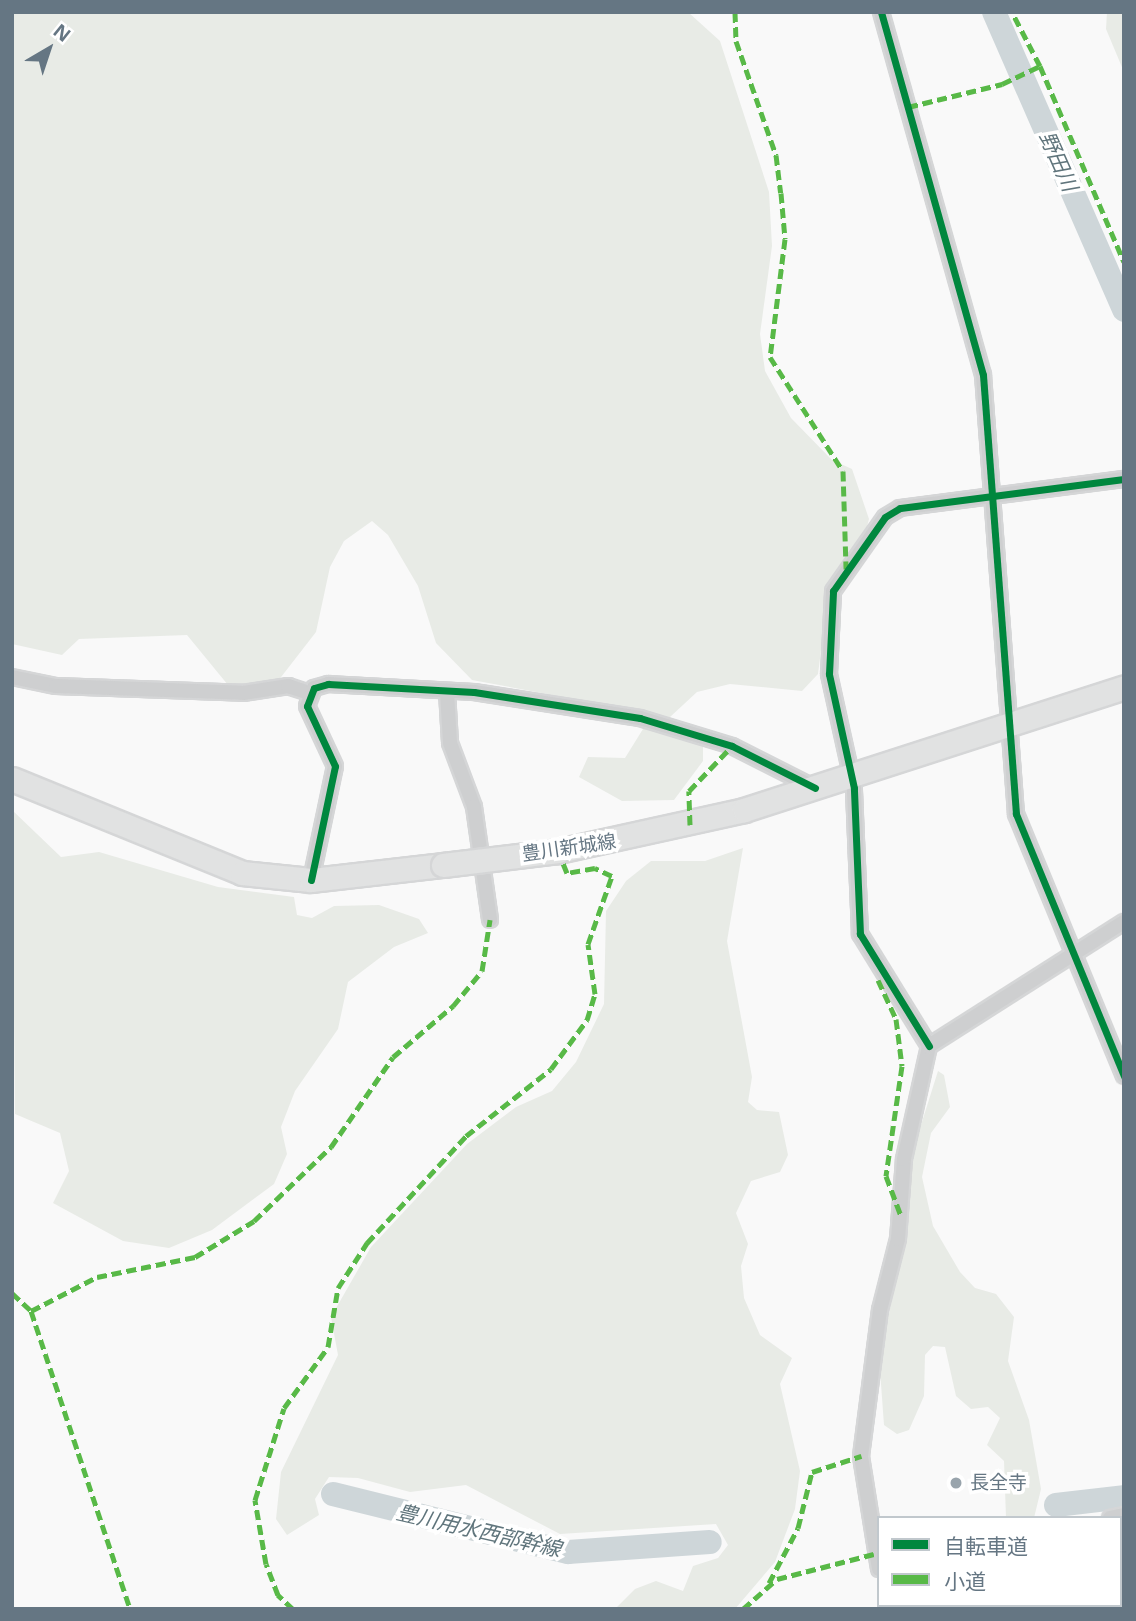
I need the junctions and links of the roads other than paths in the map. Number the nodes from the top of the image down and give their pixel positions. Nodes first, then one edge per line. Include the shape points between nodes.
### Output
1 (881, 12) edge
2 (1124, 480) edge
3 (992, 495) junction
4 (12, 677) edge
5 (1124, 687) edge
6 (447, 692) junction
7 (309, 693) junction
8 (1008, 722) junction
9 (852, 774) junction
10 (12, 779) edge
11 (815, 788) junction
12 (311, 880) junction
13 (490, 920) dead end
14 (1124, 922) edge
15 (1073, 955) junction
16 (929, 1046) junction
17 (1124, 1076) edge
18 (876, 1553) edge

1 - 3 street via 983,375
2 - 3 street
3 - 8 street
3 - 9 street via 916,505 885,517 833,591 829,674
4 - 7 street via 122,690 180,686 243,692 288,686
5 - 8 main road, 豊川新城線
6 - 7 street via 328,684
6 - 11 street via 682,727 796,773
6 - 13 street via 450,743 474,807
7 - 12 street via 307,706 335,766
8 - 9 main road, 豊川新城線
8 - 15 street via 1021,830
9 - 11 main road, 豊川新城線
9 - 16 street via 860,934
10 - 12 main road, 豊川新城線 via 242,873
11 - 12 main road, 豊川新城線, bridge via 650,835 558,851
14 - 15 street
15 - 16 street
15 - 17 street
16 - 18 street via 904,1159 898,1239 880,1310 861,1456

